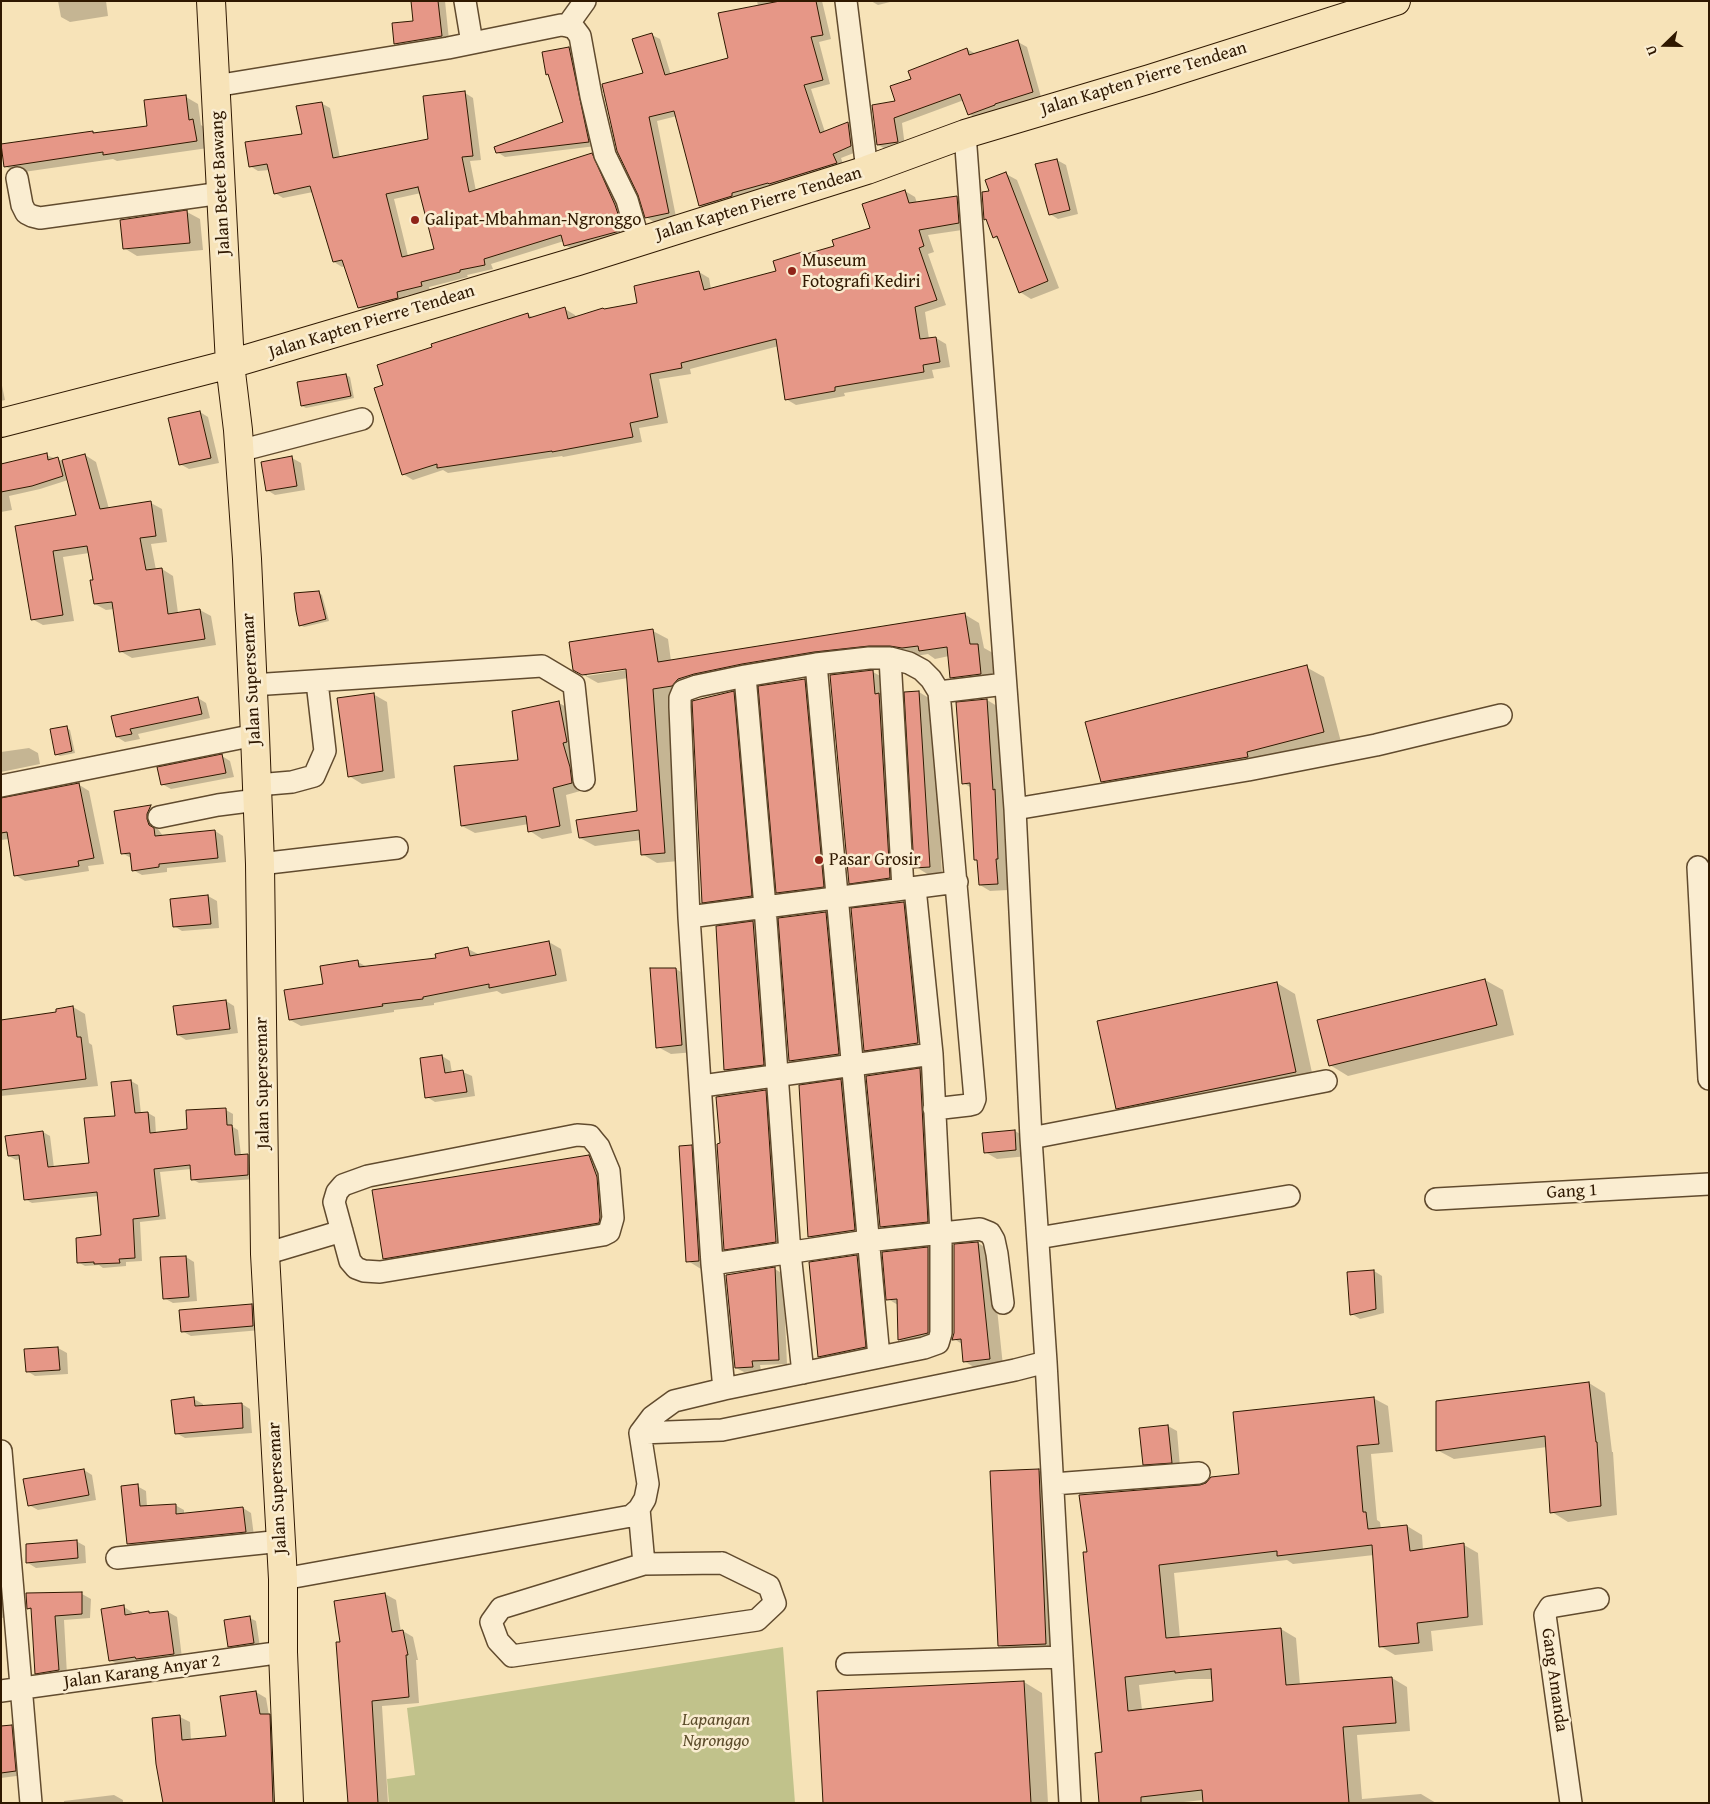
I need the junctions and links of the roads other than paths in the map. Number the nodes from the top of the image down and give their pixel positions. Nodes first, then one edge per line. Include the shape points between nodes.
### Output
1 (211, 1) edge
2 (465, 1) edge
3 (585, 1) edge
4 (846, 1) edge
5 (1396, 1) edge
6 (1353, 8) edge
7 (567, 26) junction
8 (472, 43) junction
9 (215, 86) junction
10 (966, 134) junction
11 (866, 170) junction
12 (17, 178) dead end
13 (222, 194) junction
14 (639, 241) junction
15 (230, 364) junction
16 (362, 420) dead end
17 (1, 423) edge
18 (239, 451) junction
19 (890, 658) junction
20 (816, 664) junction
21 (744, 676) junction
22 (317, 682) junction
23 (1005, 684) junction
24 (252, 685) junction
25 (939, 692) junction
26 (1501, 715) dead end
27 (255, 735) junction
28 (584, 780) dead end
29 (1, 786) edge
30 (257, 792) junction
31 (1015, 809) junction
32 (159, 817) dead end
33 (397, 848) dead end
34 (260, 864) junction
35 (1698, 867) dead end
36 (957, 882) junction
37 (909, 888) junction
38 (838, 897) junction
39 (765, 907) junction
40 (689, 917) junction
41 (932, 1054) junction
42 (852, 1065) junction
43 (778, 1076) junction
44 (1709, 1080) edge
45 (1326, 1081) dead end
46 (702, 1086) junction
47 (934, 1110) junction
48 (1031, 1138) junction
49 (1709, 1184) edge
50 (1290, 1196) dead end
51 (1436, 1199) dead end
52 (342, 1230) junction
53 (942, 1234) junction
54 (1038, 1238) junction
55 (867, 1241) junction
56 (790, 1253) junction
57 (265, 1254) junction
58 (712, 1264) junction
59 (1003, 1303) dead end
60 (879, 1357) junction
61 (1046, 1362) junction
62 (803, 1373) junction
63 (724, 1389) junction
64 (640, 1433) junction
65 (1, 1451) edge
66 (1199, 1473) dead end
67 (1053, 1484) junction
68 (639, 1509) junction
69 (282, 1541) junction
70 (117, 1558) dead end
71 (644, 1564) junction
72 (284, 1579) junction
73 (1598, 1599) dead end
74 (283, 1652) junction
75 (1062, 1657) junction
76 (847, 1664) dead end
77 (11, 1690) edge
78 (31, 1803) edge
79 (289, 1803) edge
80 (1070, 1803) edge
81 (1571, 1803) edge

1 - 9 main road, Jalan Betet Bawang
2 - 8 street
3 - 7 street
4 - 11 street
5 - 6 main road, Jalan Kapten Pierre Tendean
6 - 10 main road, Jalan Kapten Pierre Tendean via 1150,79
7 - 8 street
7 - 14 street via 574,28 580,36 605,155 628,200
8 - 9 street
9 - 13 main road, Jalan Betet Bawang
10 - 11 main road, Jalan Kapten Pierre Tendean
10 - 23 street
11 - 14 main road, Jalan Kapten Pierre Tendean
12 - 13 street via 26,213 40,218
13 - 15 main road, Jalan Betet Bawang
14 - 15 main road, Jalan Kapten Pierre Tendean
15 - 17 main road, Jalan Kapten Pierre Tendean
15 - 18 main road, Jalan Supersemar
16 - 18 street
18 - 24 main road, Jalan Supersemar
19 - 20 street
19 - 25 street via 922,670
19 - 37 street
20 - 21 street
20 - 38 street
21 - 39 street
21 - 40 street via 688,688 680,698
22 - 24 street
22 - 28 street via 542,666 574,686
22 - 30 street via 325,751 314,776
23 - 25 street
23 - 31 street
24 - 27 main road, Jalan Supersemar
25 - 36 street
26 - 31 street via 1376,745 1248,770
27 - 29 street
27 - 30 main road, Jalan Supersemar
30 - 32 street via 218,805
30 - 34 main road, Jalan Supersemar
31 - 48 street
33 - 34 street
34 - 57 main road, Jalan Supersemar
35 - 44 street
36 - 37 street
36 - 47 street via 975,1099 973,1104
37 - 38 street
37 - 41 street
38 - 39 street
38 - 42 street
39 - 40 street
39 - 43 street
40 - 46 street
41 - 42 street
41 - 47 street
42 - 43 street
42 - 55 street
43 - 46 street
43 - 56 street
45 - 48 street
46 - 58 street
47 - 53 street
48 - 54 street
49 - 51 street, Gang 1
50 - 54 street
52 - 52 street via 350,1261 356,1268 380,1272 595,1238 610,1232 612,1226 609,1171 599,1147 590,1136 584,1135 368,1176 343,1185 337,1192 334,1202
52 - 57 street
53 - 55 street
53 - 59 street via 980,1229 990,1233 997,1254
53 - 60 street via 941,1332 938,1343
54 - 61 street
55 - 56 street
55 - 60 street
56 - 58 street
56 - 62 street
57 - 69 main road, Jalan Supersemar
58 - 63 street
60 - 62 street
61 - 64 street via 722,1430
61 - 67 street
62 - 63 street
63 - 64 street via 674,1401 652,1417
64 - 68 street via 648,1484
65 - 77 street
66 - 67 street
67 - 75 street
68 - 71 street
68 - 72 street via 630,1516
69 - 70 street
69 - 72 main road, Jalan Supersemar
71 - 71 street via 501,1608 491,1622 498,1640 512,1656 757,1620 775,1603 769,1586 722,1563
72 - 74 main road, Jalan Supersemar
73 - 81 street, Gang Amanda via 1550,1607 1546,1615
74 - 77 street, Jalan Karang Anyar 2
74 - 79 main road, Jalan Supersemar
75 - 76 street
75 - 80 street
77 - 78 street

